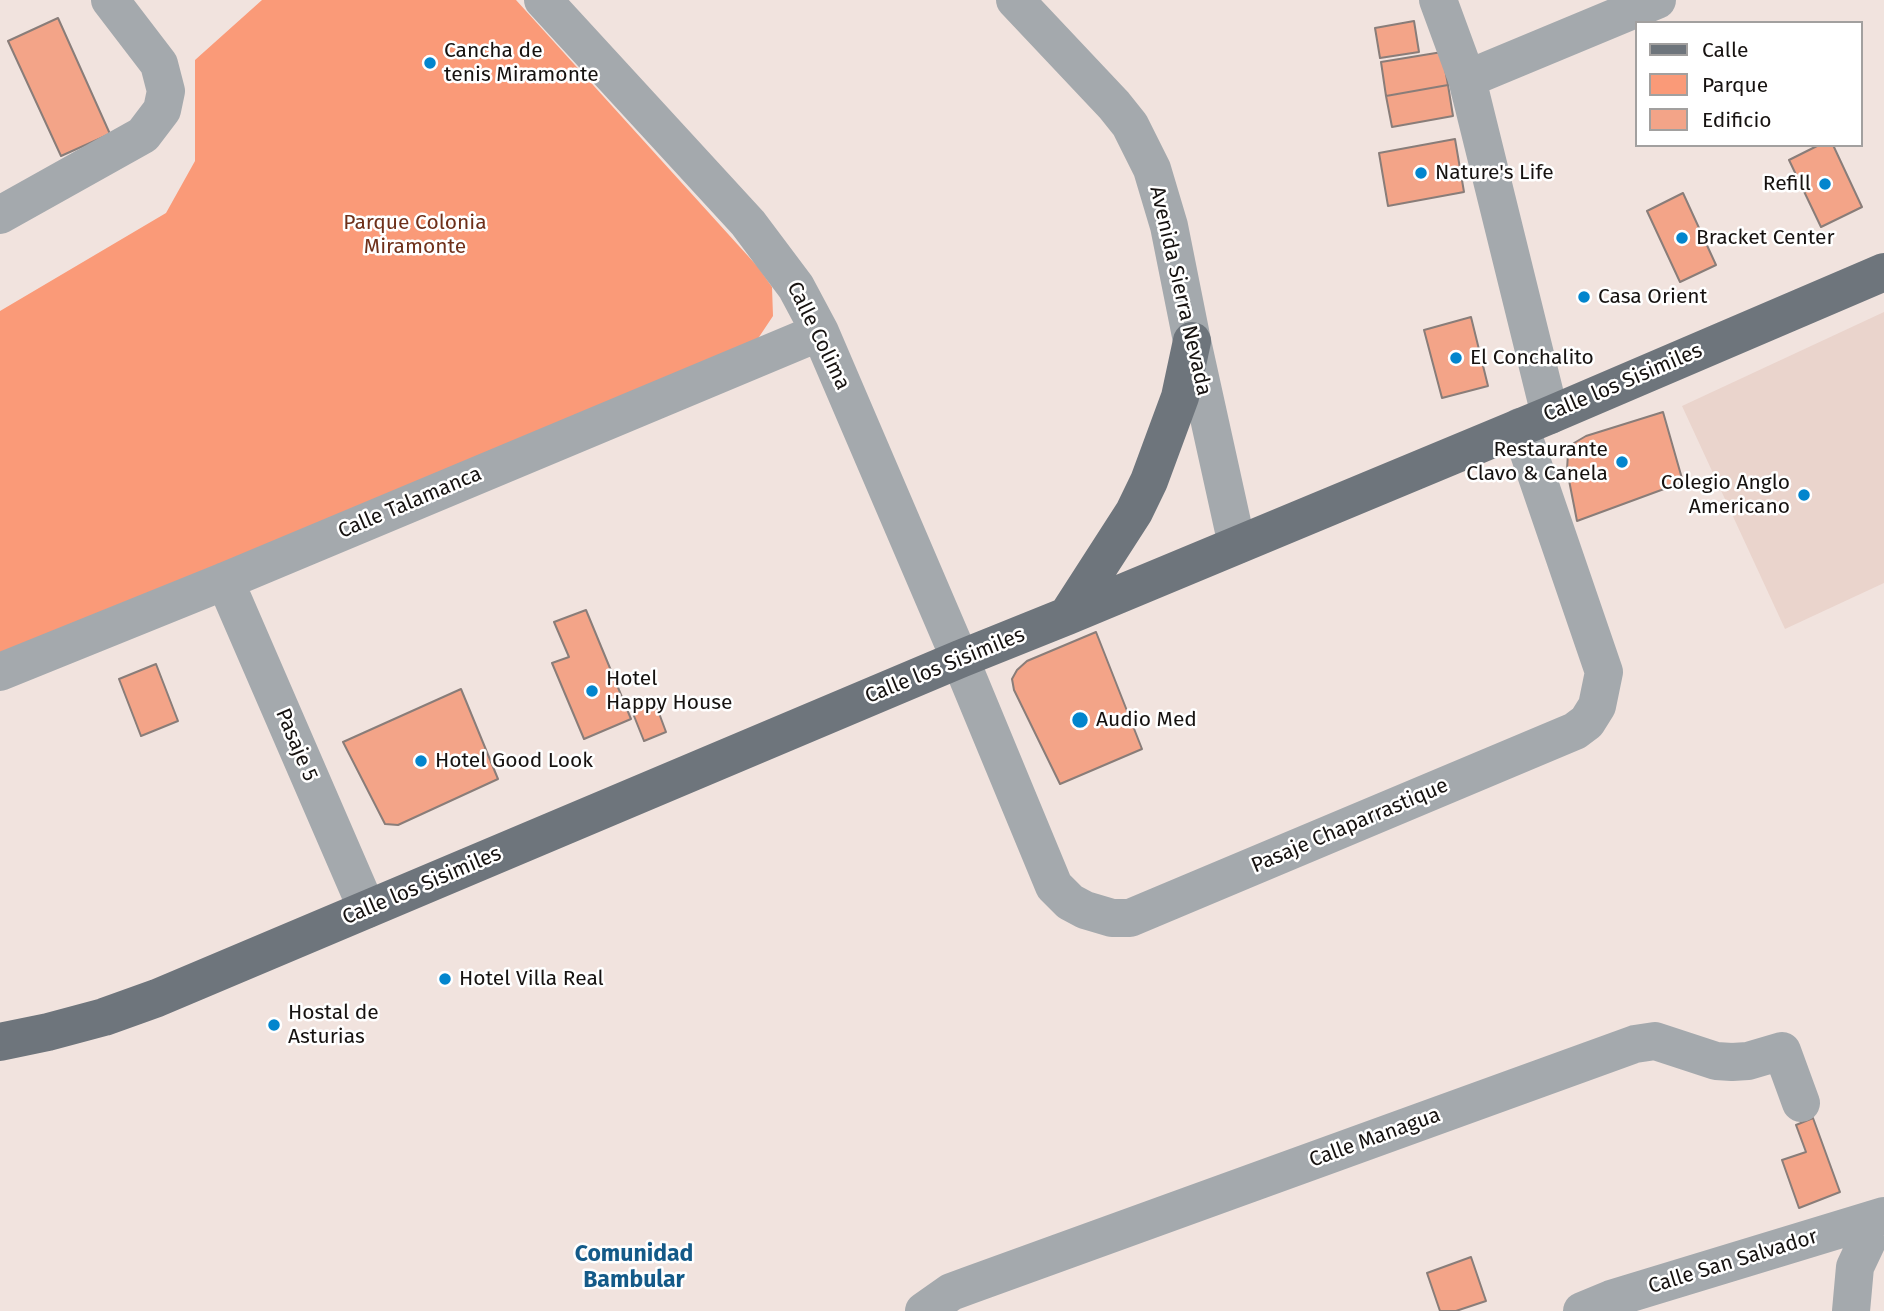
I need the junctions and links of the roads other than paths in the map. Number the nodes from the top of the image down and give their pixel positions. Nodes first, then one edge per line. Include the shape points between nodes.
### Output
1 (110, 0) edge
2 (543, 0) edge
3 (1438, 0) edge
4 (1657, 0) edge
5 (1020, 2) edge
6 (1467, 79) junction
7 (0, 215) edge
8 (1884, 272) edge
9 (820, 332) junction
10 (1192, 341) junction
11 (1535, 421) junction
12 (1237, 545) junction
13 (225, 581) junction
14 (1067, 617) junction
15 (960, 659) junction
16 (0, 672) edge
17 (367, 909) junction
18 (0, 1042) edge
19 (1801, 1103) dead end
20 (1881, 1217) edge
21 (1596, 1305) edge
22 (924, 1311) edge
23 (1649, 1311) edge
24 (1850, 1311) edge

1 - 7 street via 163,73 166,100 157,118 143,135
2 - 9 street, Calle Colima via 748,223 796,287
3 - 6 street, Pasaje Chaparrastique
4 - 6 street
5 - 10 street, Avenida Sierra Nevada via 1114,105 1142,146 1169,226
6 - 11 street, Pasaje Chaparrastique
8 - 11 main road, Calle los Sisimiles
9 - 13 street, Calle Talamanca
9 - 15 street, Calle Colima
10 - 12 street, Avenida Sierra Nevada
10 - 14 main road via 1180,397 1149,481
11 - 12 main road, Calle los Sisimiles
11 - 15 street, Pasaje Chaparrastique via 1604,672 1597,706 1587,722 1143,913 1130,918 1085,911 1054,886
12 - 14 main road, Calle los Sisimiles
13 - 16 street, Calle Talamanca
13 - 17 street, Pasaje 5
14 - 15 main road, Calle los Sisimiles
15 - 17 main road, Calle los Sisimiles
17 - 18 main road, Calle los Sisimiles via 157,998 81,1023
19 - 22 street, Calle Managua via 1782,1051 1732,1062 1655,1041 1635,1044 970,1284
20 - 21 street, Calle San Salvador
20 - 24 street via 1855,1267
21 - 23 street

